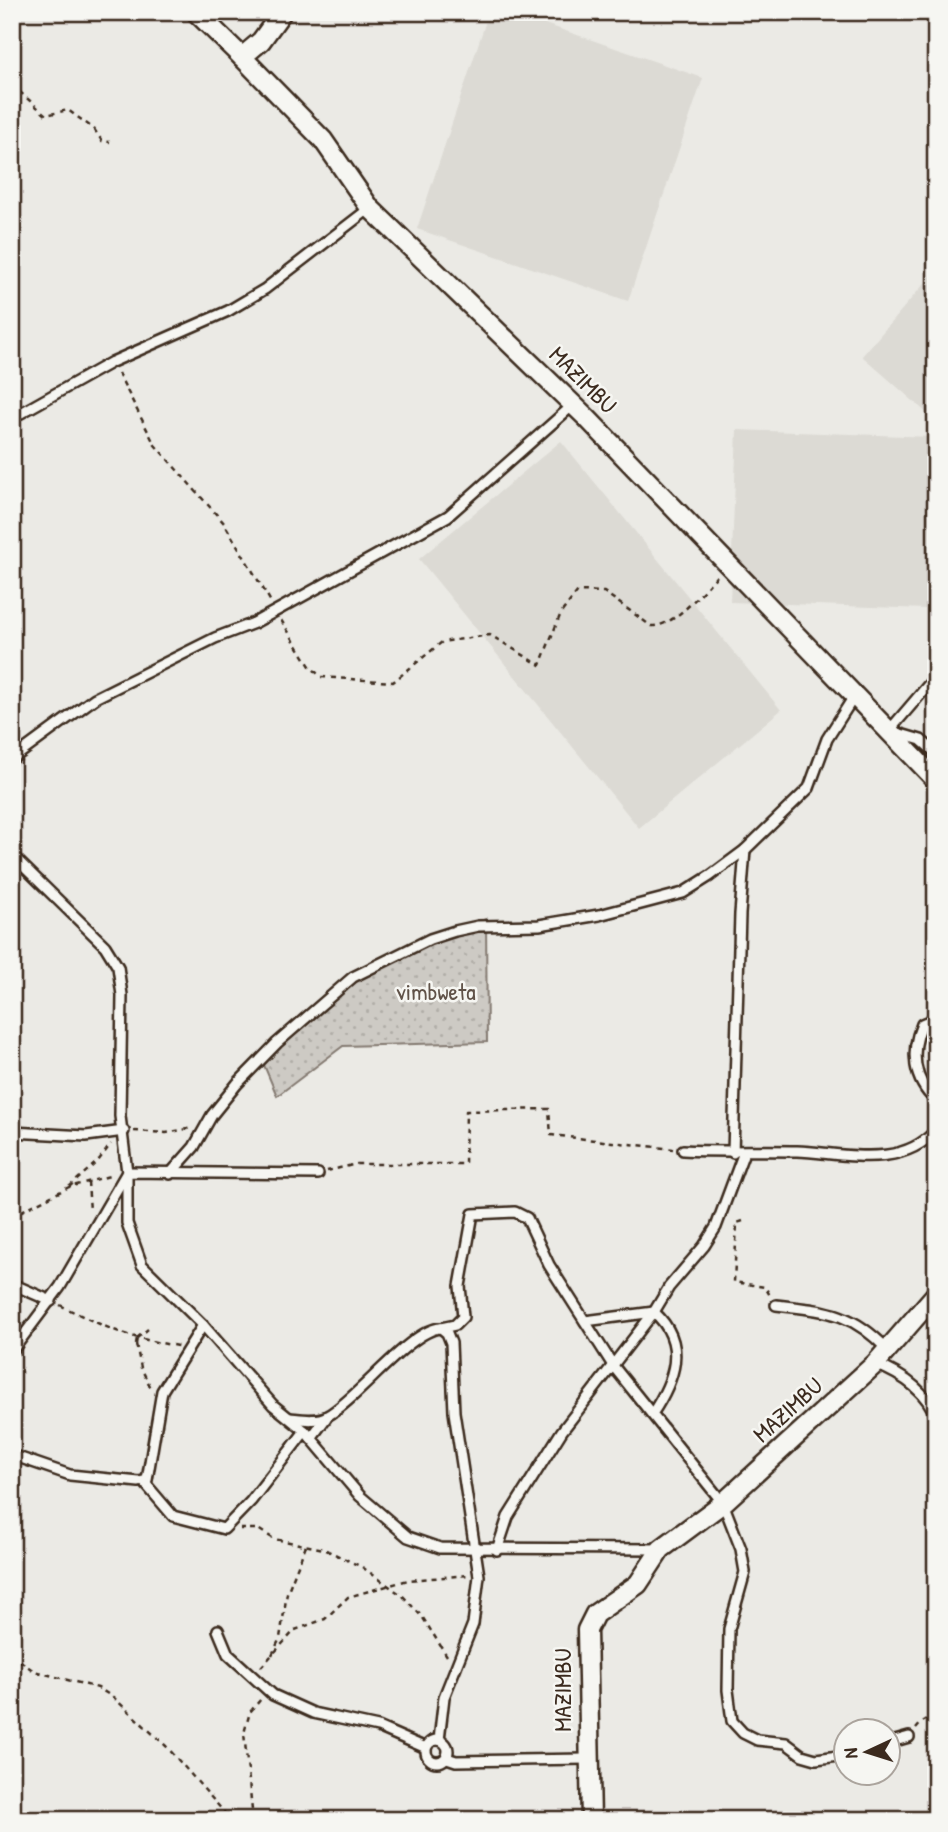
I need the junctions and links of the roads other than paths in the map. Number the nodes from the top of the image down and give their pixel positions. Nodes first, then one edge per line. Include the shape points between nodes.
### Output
1 (196, 12) edge
2 (282, 12) edge
3 (242, 57) junction
4 (369, 208) junction
5 (573, 405) junction
6 (12, 418) edge
7 (936, 676) edge
8 (853, 698) junction
9 (889, 731) junction
10 (936, 753) edge
11 (12, 759) edge
12 (936, 780) edge
13 (745, 850) junction
14 (12, 855) edge
15 (936, 1018) edge
16 (936, 1101) edge
17 (936, 1130) edge
18 (124, 1131) junction
19 (12, 1132) edge
20 (683, 1150) road end
21 (733, 1153) junction
22 (744, 1153) junction
23 (127, 1172) junction
24 (170, 1174) junction
25 (318, 1174) road end
26 (12, 1284) edge
27 (936, 1294) edge
28 (51, 1301) junction
29 (776, 1305) road end
30 (654, 1312) junction
31 (585, 1321) junction
32 (203, 1325) junction
33 (441, 1328) junction
34 (887, 1349) junction
35 (12, 1351) edge
36 (874, 1364) junction
37 (614, 1367) junction
38 (652, 1414) junction
39 (936, 1417) edge
40 (288, 1418) junction
41 (326, 1418) junction
42 (308, 1434) junction
43 (12, 1455) edge
44 (144, 1482) junction
45 (723, 1503) junction
46 (661, 1549) junction
47 (477, 1550) junction
48 (497, 1550) junction
49 (218, 1630) dead end
50 (909, 1737) road end
51 (902, 1739) edge
52 (439, 1740) junction
53 (426, 1748) junction
54 (832, 1757) edge
55 (447, 1758) junction
56 (587, 1759) junction
57 (591, 1820) edge

1 - 3 street, MAZIMBU
2 - 3 street via 270,33
3 - 4 street, MAZIMBU via 323,140
4 - 5 street, MAZIMBU
4 - 6 lane via 265,289 228,311 112,362
5 - 8 street, MAZIMBU
5 - 11 lane via 448,516 276,610 95,698
7 - 9 lane
8 - 9 street, MAZIMBU
8 - 13 lane via 827,739 809,788
9 - 10 lane via 921,740
9 - 12 street, MAZIMBU
13 - 21 lane
13 - 24 lane via 683,893 563,921 455,930 353,977 276,1043 208,1121 194,1147
14 - 18 lane via 105,946 118,967
15 - 16 lane via 922,1024 915,1040 915,1062 923,1089
17 - 22 lane via 923,1144 880,1156
18 - 19 lane via 86,1136
18 - 23 lane
20 - 21 lane
21 - 22 lane
22 - 30 lane via 716,1227
23 - 24 lane
23 - 28 lane
23 - 32 lane via 127,1223 142,1265
24 - 25 lane
26 - 28 lane
27 - 34 street, MAZIMBU
28 - 35 lane
29 - 34 lane via 850,1318
30 - 31 lane
30 - 37 lane
30 - 38 lane via 670,1333 675,1366 670,1387
31 - 33 lane via 549,1265 527,1218 515,1212 484,1212 473,1214 470,1221 460,1286 463,1317 455,1325
31 - 37 lane
32 - 40 lane
32 - 44 lane via 162,1391 150,1474
33 - 41 lane via 421,1333
33 - 47 lane via 451,1343 454,1412
34 - 36 street, MAZIMBU
36 - 39 lane via 897,1373 929,1398
36 - 45 street, MAZIMBU
37 - 38 lane
37 - 48 lane via 562,1432 508,1517
38 - 45 lane
40 - 41 lane
40 - 42 lane
41 - 42 lane
42 - 44 lane via 224,1529 173,1516
42 - 47 lane via 360,1496 408,1537 433,1548
43 - 44 lane via 70,1475
45 - 46 street, MAZIMBU
45 - 54 lane via 745,1572 729,1629 732,1721 750,1737 786,1743 817,1759
46 - 48 lane
46 - 56 street, MAZIMBU via 638,1584 595,1614 587,1630
47 - 48 lane
47 - 52 lane via 473,1625 444,1697
49 - 53 lane via 228,1654 288,1703 378,1727
50 - 51 lane
52 - 53 lane
52 - 55 lane via 447,1745
53 - 55 lane via 435,1763
55 - 56 lane
56 - 57 street, MAZIMBU

